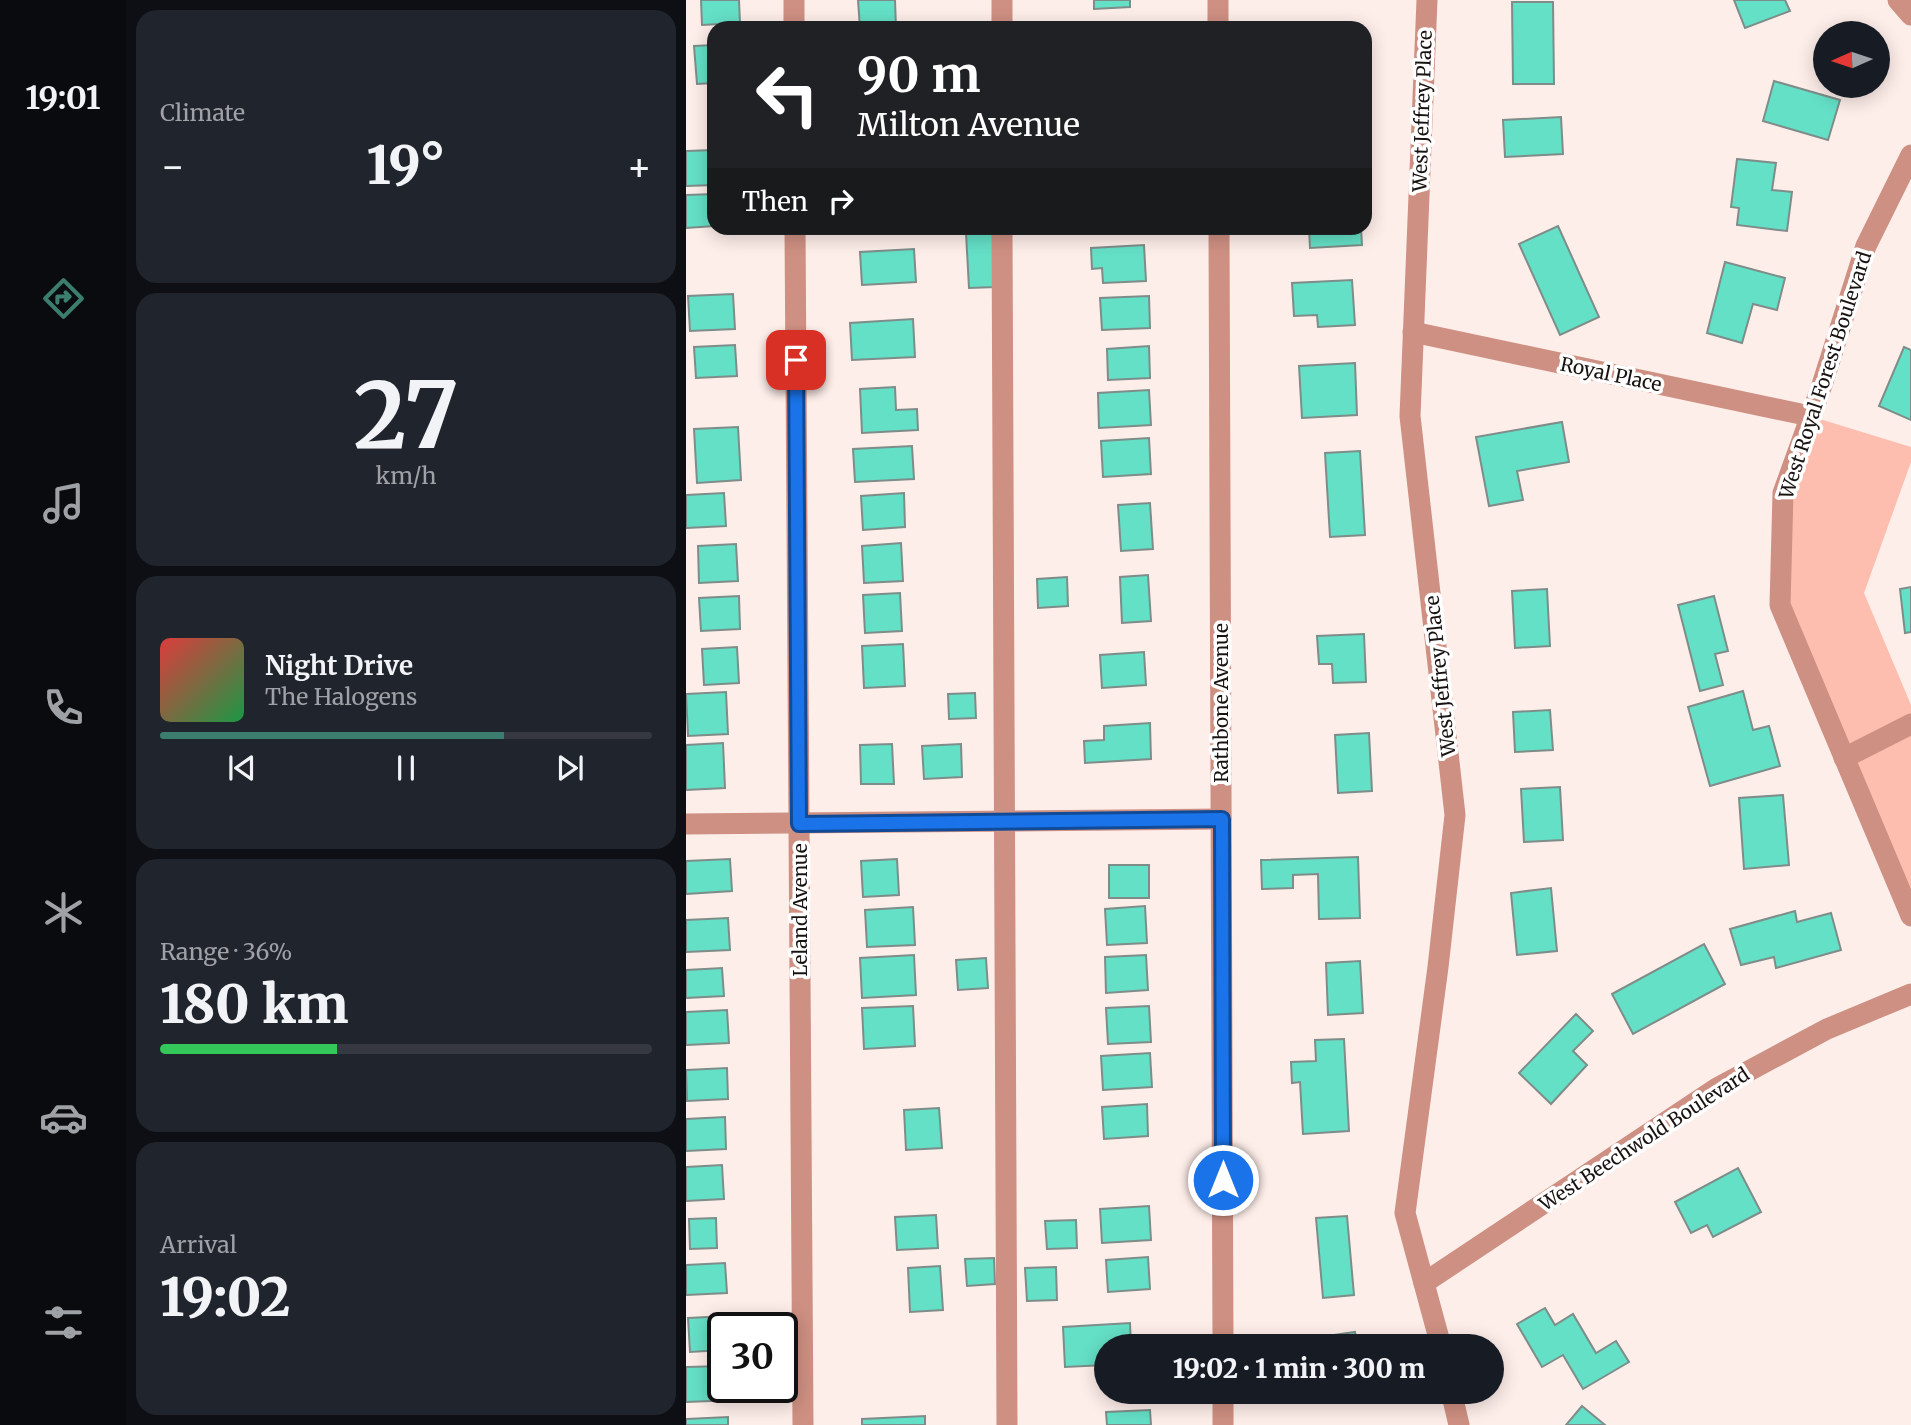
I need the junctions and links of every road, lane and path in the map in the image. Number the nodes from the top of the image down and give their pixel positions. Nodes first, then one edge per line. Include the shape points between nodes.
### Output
1 (794, 0) edge
2 (1002, 0) edge
3 (1218, 0) edge
4 (1426, 0) edge
5 (1898, 0) edge
6 (1911, 15) edge
7 (794, 21) edge
8 (1002, 21) edge
9 (1219, 21) edge
10 (1911, 155) edge
11 (795, 235) edge
12 (1003, 235) edge
13 (1219, 235) edge
14 (1413, 332) junction
15 (1810, 416) junction
16 (1911, 724) edge
17 (1844, 758) junction
18 (1222, 819) junction
19 (1004, 822) junction
20 (686, 824) edge
21 (799, 824) junction
22 (1911, 915) edge
23 (1911, 994) edge
24 (1424, 1283) junction
25 (1223, 1334) edge
26 (1438, 1334) edge
27 (1223, 1404) edge
28 (1454, 1404) edge
29 (803, 1425) edge
30 (1007, 1425) edge
31 (1223, 1425) edge
32 (1459, 1425) edge

1 - 7 street
2 - 8 street
3 - 9 street
4 - 14 street, West Jeffrey Place
5 - 6 street
10 - 15 street, West Royal Forest Boulevard via 1866,246
11 - 21 street, Leland Avenue
12 - 19 street
13 - 18 street, Rathbone Avenue
14 - 15 street, Royal Place
14 - 24 street, West Jeffrey Place via 1410,416 1455,815 1405,1213
15 - 17 street, West Royal Forest Boulevard via 1783,493 1780,605
16 - 17 street
17 - 22 street, West Royal Forest Boulevard
18 - 19 street
18 - 25 street, Rathbone Avenue
19 - 21 street
19 - 30 street
20 - 21 street
21 - 29 street, Leland Avenue
23 - 24 street, West Beechwold Boulevard via 1827,1029 1717,1088
24 - 26 street, West Jeffrey Place
27 - 31 street
28 - 32 street

